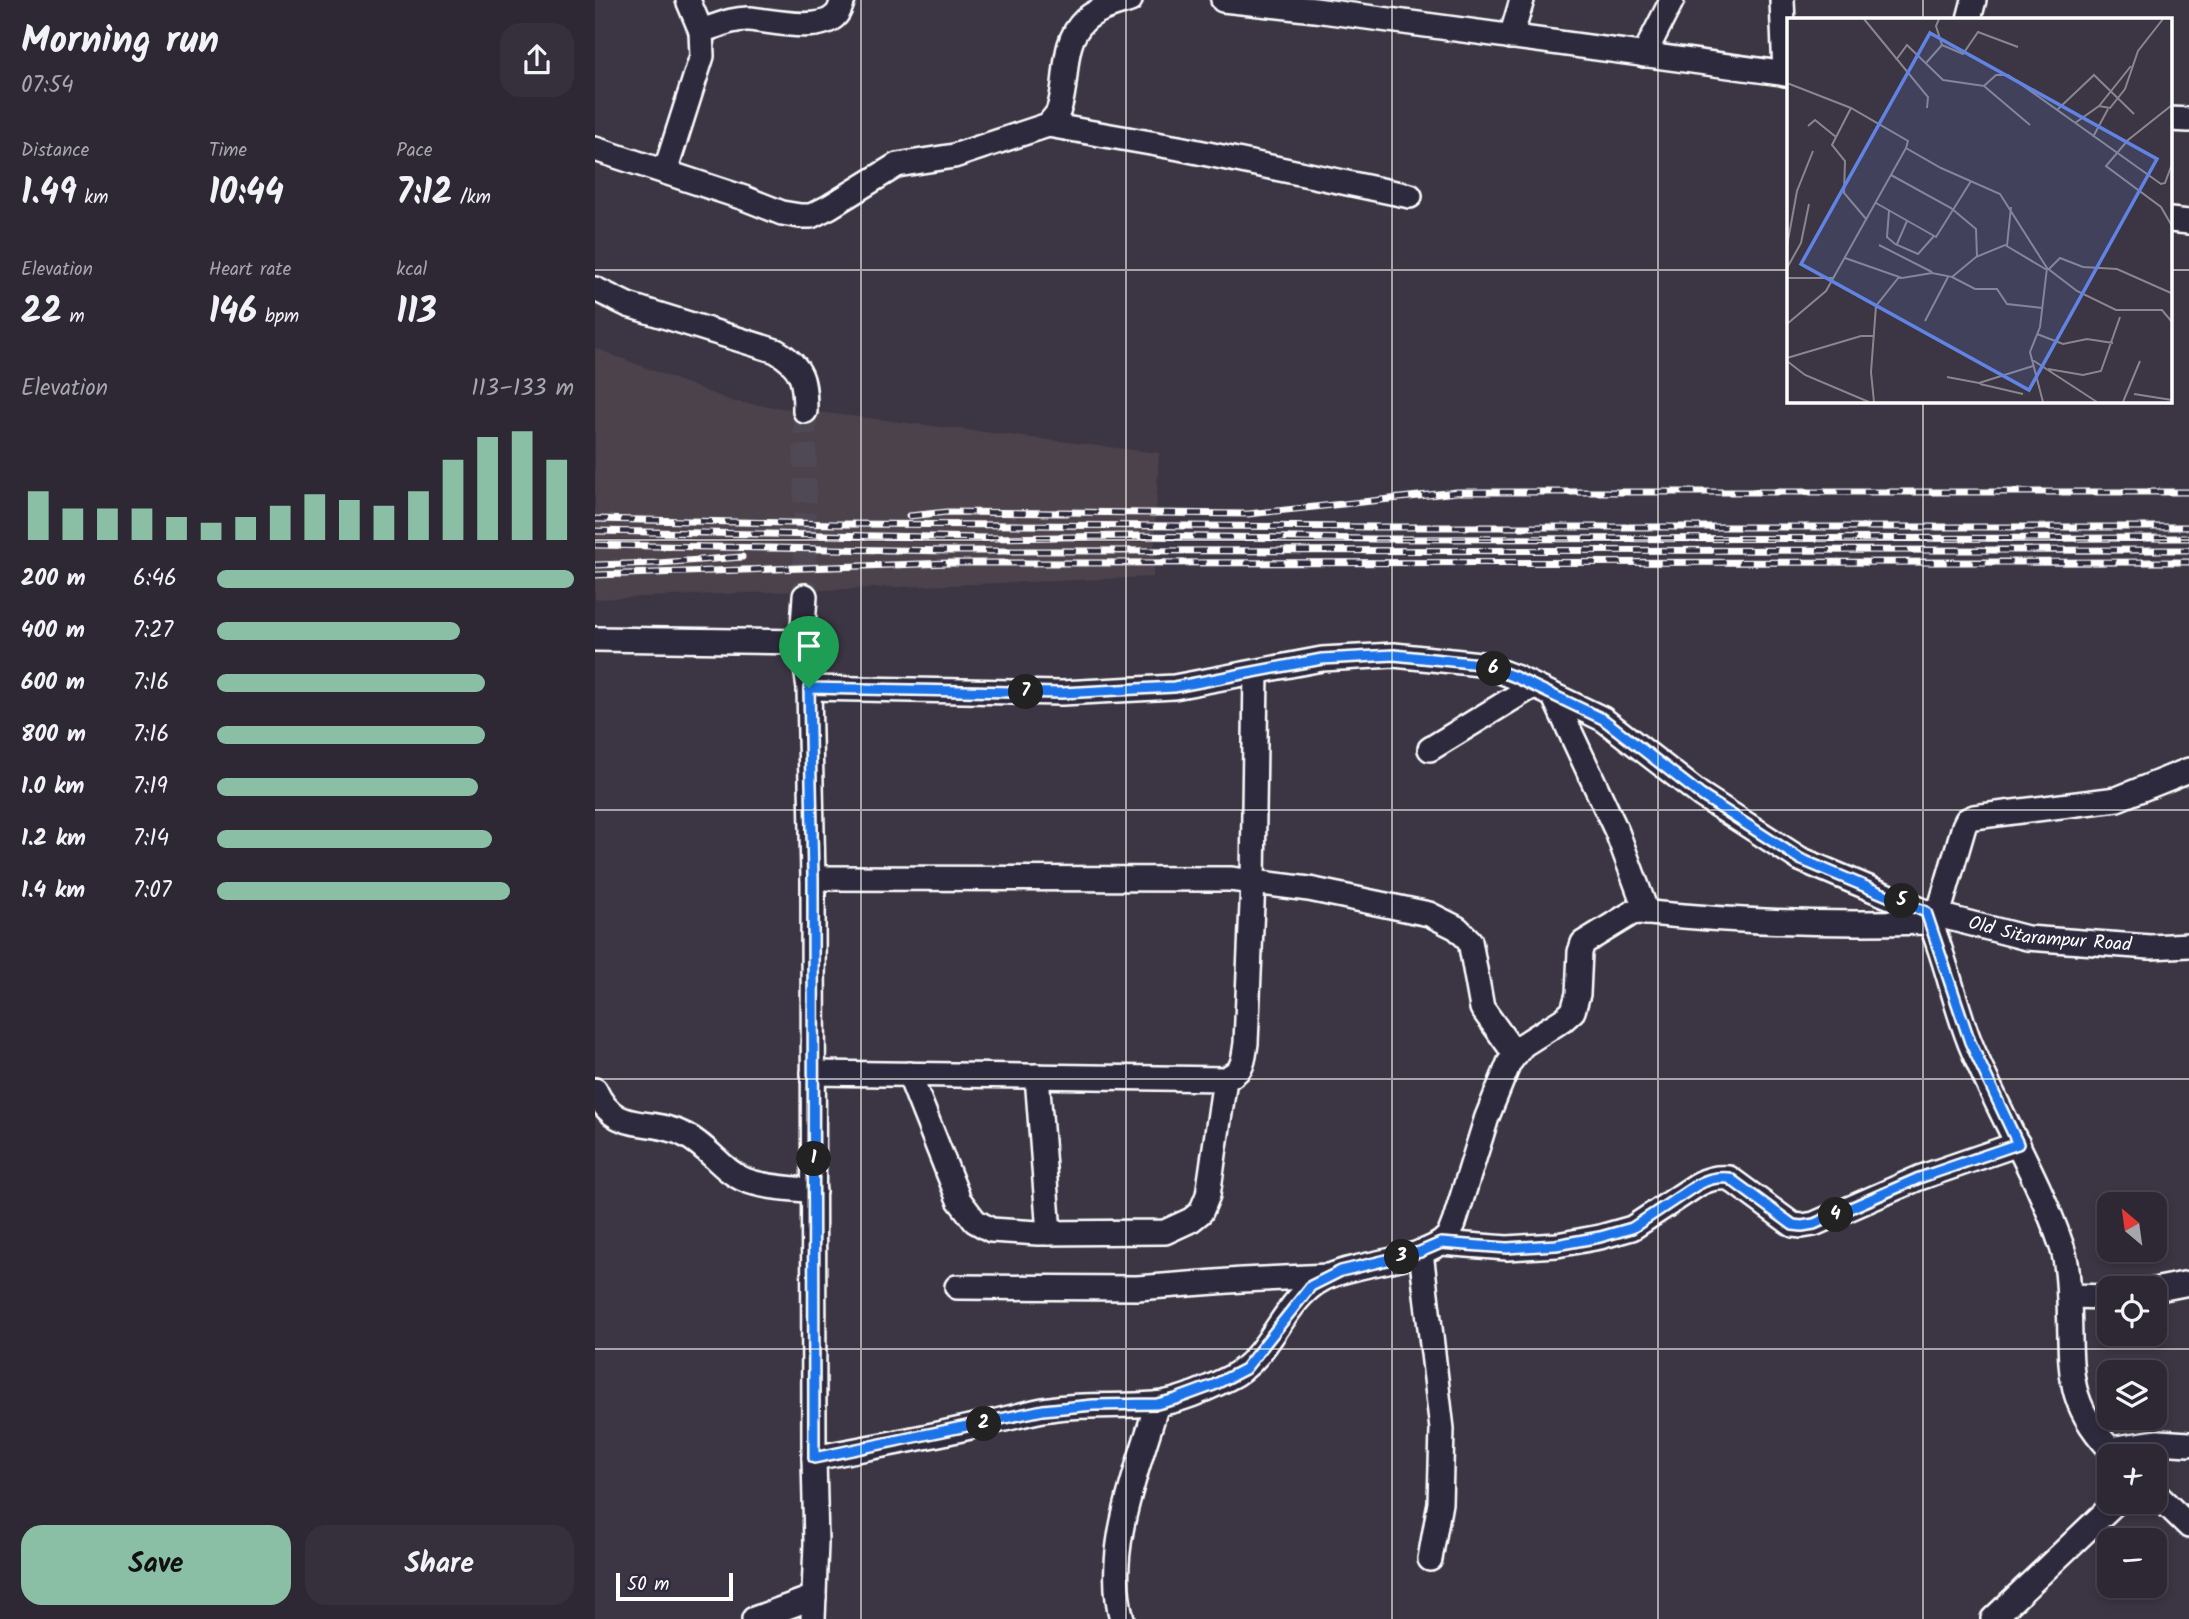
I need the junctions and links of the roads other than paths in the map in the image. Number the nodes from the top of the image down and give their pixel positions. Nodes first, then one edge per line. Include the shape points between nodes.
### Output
1 (688, 0) edge
2 (843, 0) edge
3 (1130, 0) edge
4 (1223, 0) edge
5 (1522, 0) edge
6 (1672, 0) edge
7 (1782, 0) edge
8 (1974, 0) edge
9 (1969, 18) edge
10 (701, 31) junction
11 (1511, 37) junction
12 (1644, 55) junction
13 (1787, 74) edge
14 (2171, 119) edge
15 (2189, 120) edge
16 (1048, 125) junction
17 (595, 149) edge
18 (664, 172) junction
19 (1410, 196) dead end
20 (2171, 220) edge
21 (2189, 222) edge
22 (595, 289) edge
23 (805, 411) tunnel mouth
24 (805, 596) tunnel mouth
25 (595, 639) edge
26 (802, 642) junction
27 (1255, 671) junction
28 (809, 688) junction
29 (1543, 690) junction
30 (1430, 749) dead end
31 (2189, 770) edge
32 (813, 878) junction
33 (1253, 881) junction
34 (1647, 913) junction
35 (1932, 916) junction
36 (2189, 945) edge
37 (1515, 1054) junction
38 (813, 1073) junction
39 (909, 1074) junction
40 (1037, 1076) junction
41 (1225, 1079) junction
42 (595, 1090) edge
43 (2018, 1144) junction
44 (814, 1191) junction
45 (1049, 1233) junction
46 (1431, 1247) junction
47 (1328, 1276) junction
48 (2189, 1283) edge
49 (957, 1287) dead end
50 (2167, 1287) edge
51 (2069, 1296) junction
52 (2097, 1297) edge
53 (1157, 1404) junction
54 (2105, 1444) edge
55 (2149, 1444) edge
56 (2189, 1444) edge
57 (814, 1458) junction
58 (2167, 1505) edge
59 (2103, 1514) edge
60 (2189, 1526) edge
61 (1430, 1559) dead end
62 (813, 1608) edge
63 (754, 1619) edge
64 (1122, 1619) edge
65 (1993, 1619) edge

1 - 10 street
2 - 10 street via 826,23 748,19
3 - 16 street via 1095,13 1077,29 1069,46 1058,112
4 - 11 street
5 - 11 street
6 - 12 street
7 - 13 street
8 - 9 street
10 - 18 street via 702,56
11 - 12 street
12 - 13 street
14 - 15 street
16 - 18 street via 954,156 897,165 810,216 782,213
16 - 19 street
17 - 18 street
20 - 21 street
22 - 23 street via 776,351 793,361 800,372
24 - 26 street
25 - 26 street
26 - 28 street
27 - 28 street, Old Sitarampur Road via 1174,687 1062,693
27 - 29 street, Old Sitarampur Road via 1322,659 1394,655 1480,664
27 - 33 street
28 - 32 street
29 - 30 street
29 - 34 street via 1618,832
29 - 35 street, Old Sitarampur Road via 1603,719 1701,795 1800,859
31 - 35 street via 2117,799 1967,820
32 - 33 street
32 - 38 street
33 - 37 street via 1429,914 1457,928 1469,941 1482,1008
33 - 41 street via 1243,1064 1237,1074
34 - 35 street via 1843,925
34 - 37 street via 1632,913 1583,943 1573,1011
35 - 36 street, Old Sitarampur Road via 2027,938 2150,947
35 - 43 street via 1970,1042
37 - 46 street via 1487,1117 1449,1236
38 - 39 street
38 - 44 street
39 - 40 street
39 - 45 street via 959,1200 975,1221 991,1230
40 - 41 street
40 - 45 street
41 - 45 street via 1201,1212 1165,1232
42 - 44 street via 610,1114 687,1135 743,1179
43 - 46 street via 1919,1178 1814,1224 1793,1225 1729,1178 1718,1177 1707,1179 1632,1228 1600,1237 1507,1248
43 - 51 street via 2063,1250
44 - 57 street
46 - 47 street
46 - 61 street via 1442,1429 1440,1503
47 - 49 street via 1137,1288
47 - 53 street via 1300,1298 1245,1369
48 - 50 street
51 - 52 street
51 - 54 street via 2077,1402
53 - 57 street via 1043,1410
53 - 64 street via 1119,1537 1115,1584
55 - 56 street
57 - 62 street
58 - 60 street
59 - 65 street
62 - 63 street

